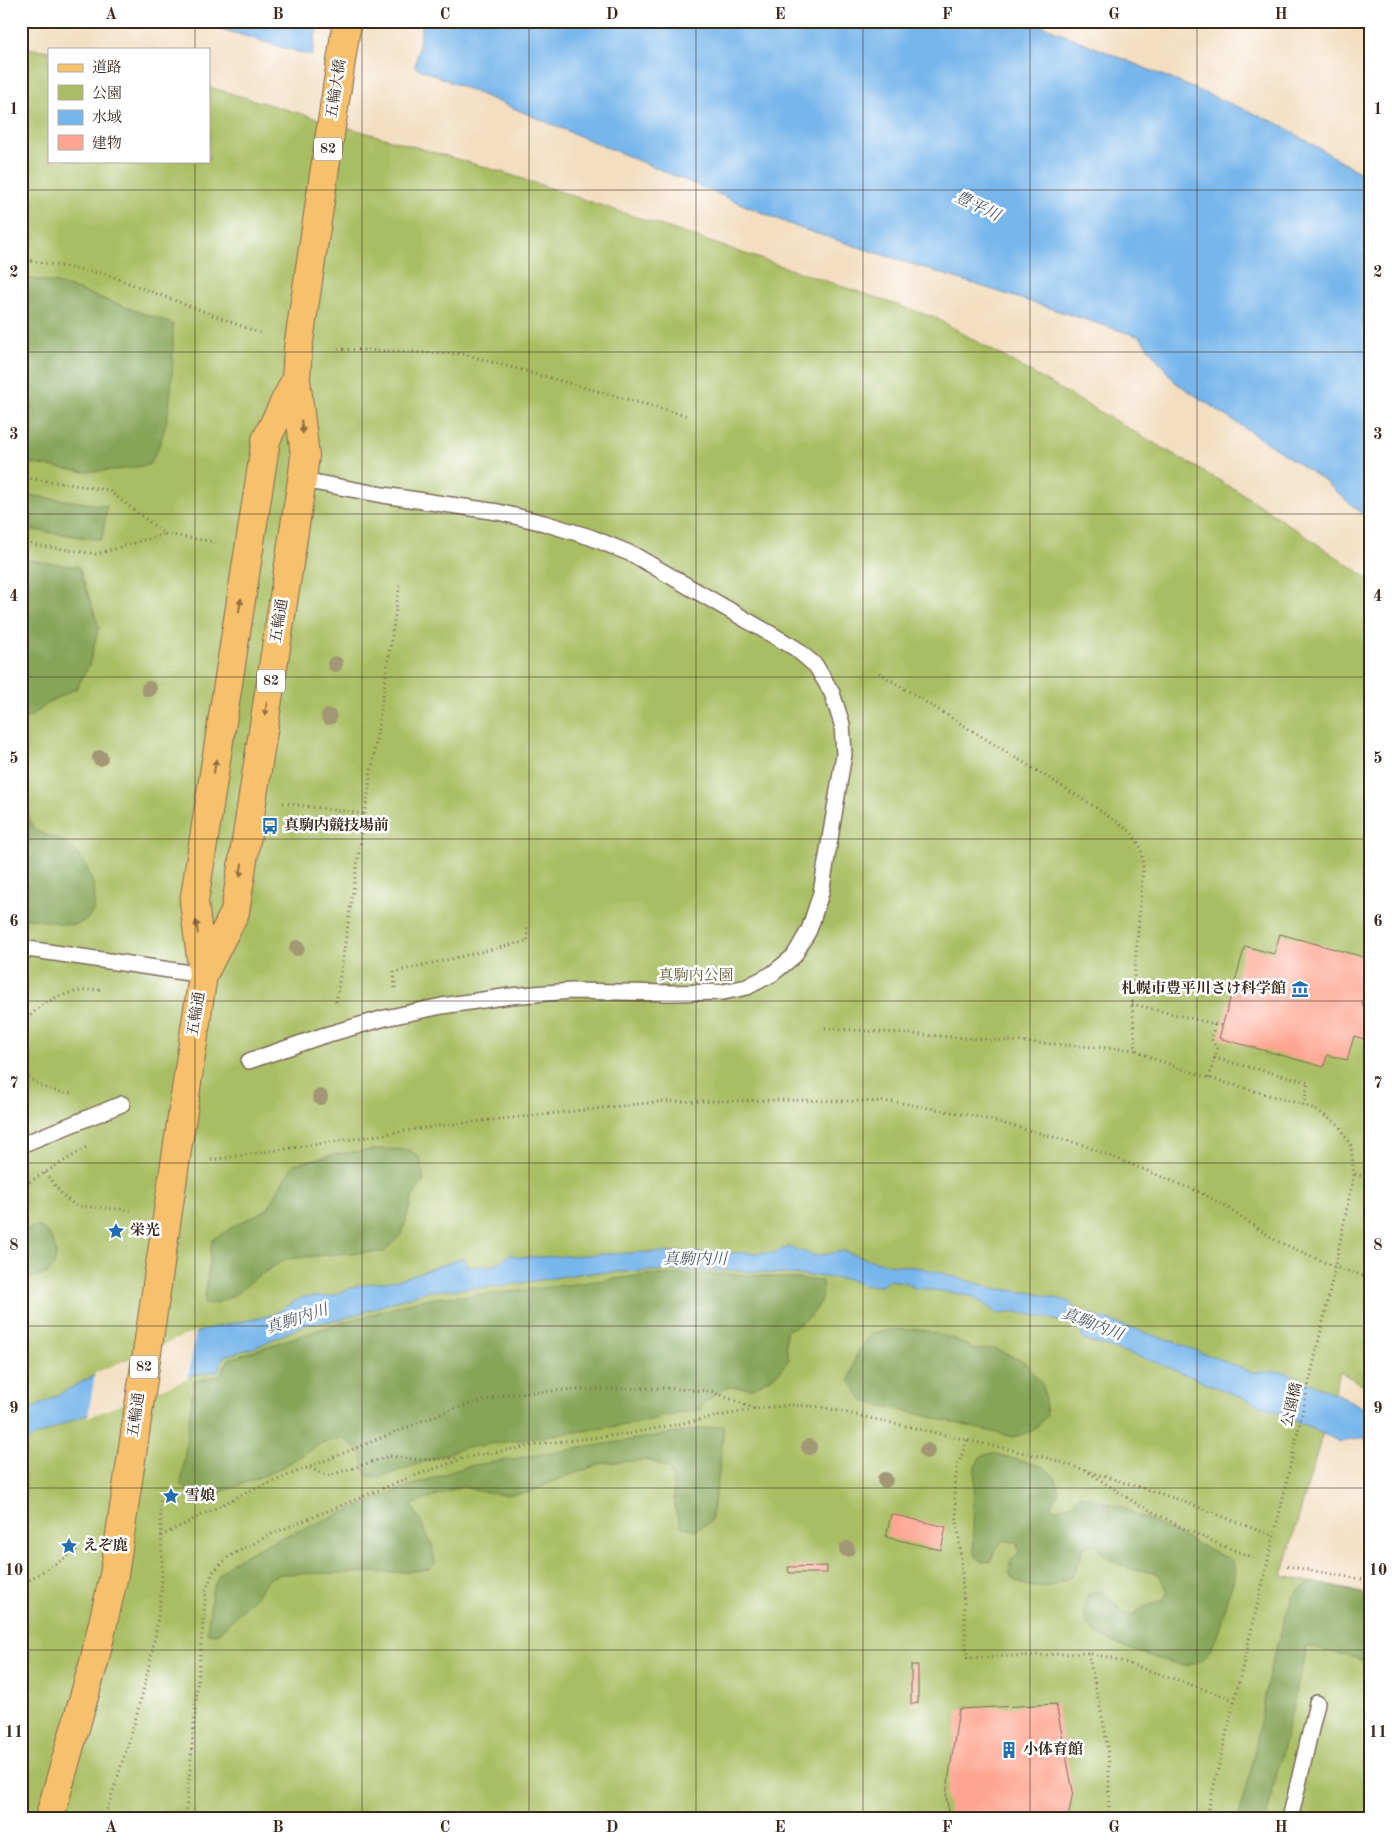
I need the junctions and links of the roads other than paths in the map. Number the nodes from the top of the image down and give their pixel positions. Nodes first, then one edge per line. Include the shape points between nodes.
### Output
1 (347, 21) edge
2 (309, 276) joint
3 (296, 379) junction
4 (302, 480) junction
5 (21, 948) edge
6 (203, 975) junction
7 (249, 1061) dead end
8 (122, 1104) dead end
9 (21, 1145) edge
10 (1317, 1702) dead end
11 (49, 1819) edge
12 (1290, 1819) edge

1 - 2 main road, 五輪大橋 / 82
2 - 3 main road, 五輪通 / 82
3 -> 4 main road, 五輪通 / 82 via 305,456
6 -> 3 main road, 五輪通 / 82 via 194,902 266,440
4 -> 6 main road, 五輪通 / 82 via 235,912
4 - 7 lane via 498,512 572,531 634,555 795,648 816,666 832,693 842,724 844,754 821,893 809,930 794,956 772,974 746,987 724,992 571,991 452,1005 385,1018
5 - 6 lane
6 - 11 main road, 五輪通 / 82 via 114,1575 94,1662
8 - 9 lane
10 - 12 lane

